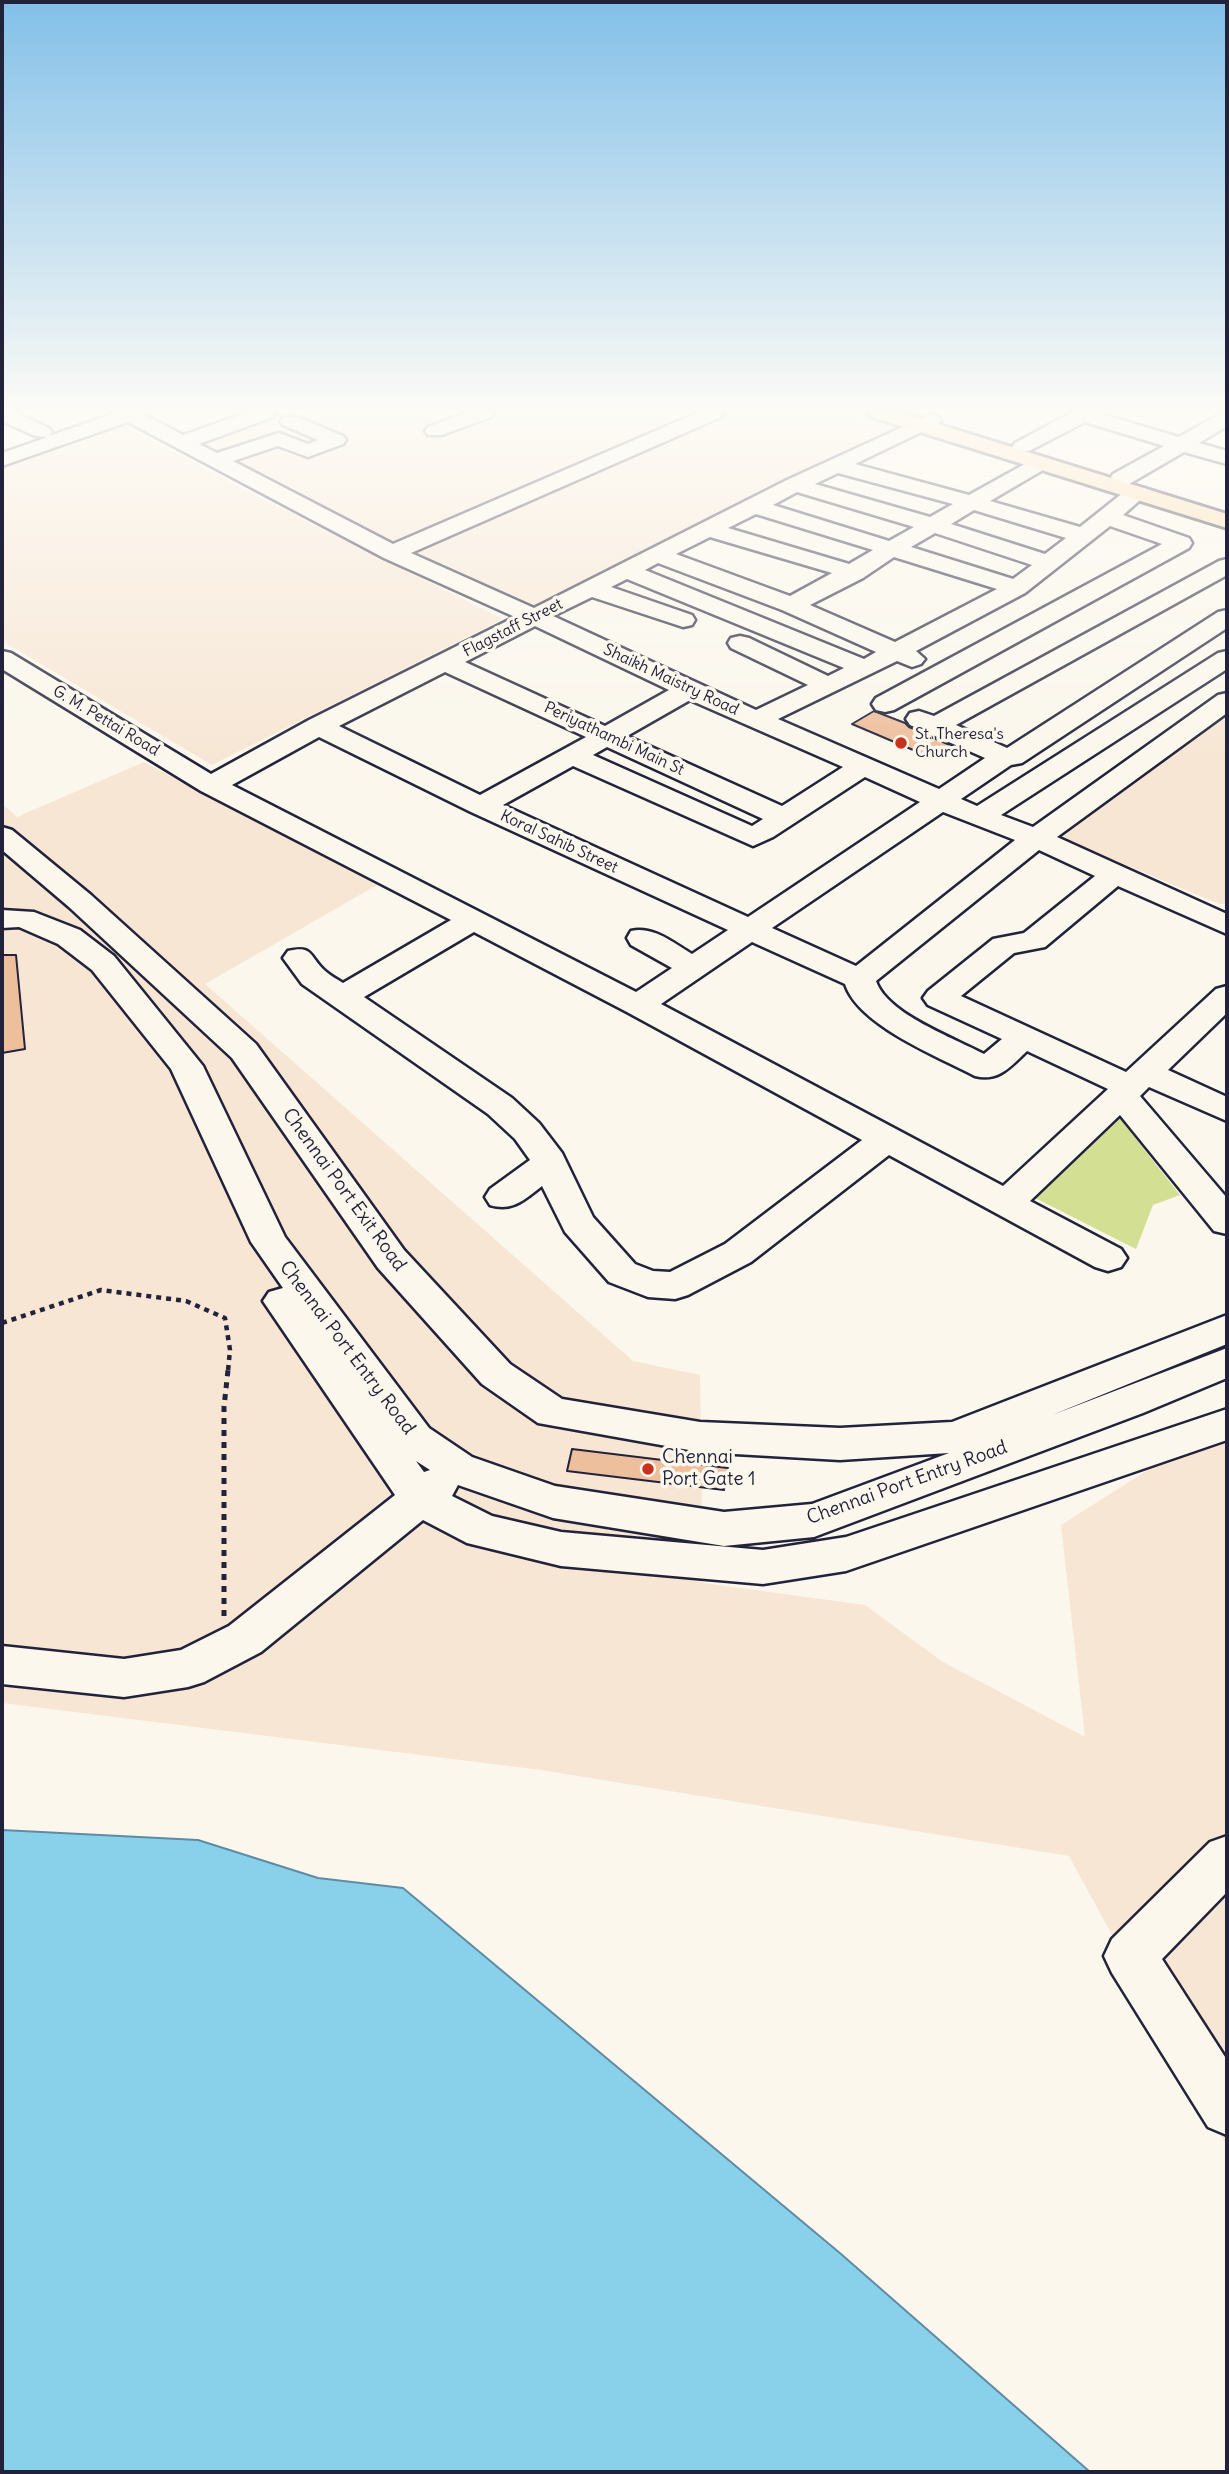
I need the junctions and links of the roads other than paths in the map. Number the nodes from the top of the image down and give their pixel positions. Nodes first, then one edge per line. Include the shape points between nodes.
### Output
1 (345, 528) edge
2 (451, 528) edge
3 (709, 528) edge
4 (710, 528) edge
5 (827, 528) edge
6 (927, 528) edge
7 (943, 528) edge
8 (1063, 528) edge
9 (1094, 528) edge
10 (1140, 528) edge
11 (1086, 535) junction
12 (894, 549) junction
13 (787, 552) junction
14 (393, 554) junction
15 (657, 555) junction
16 (1152, 559) junction
17 (1049, 563) junction
18 (1227, 566) edge
19 (626, 570) junction
20 (855, 573) junction
21 (730, 583) junction
22 (590, 588) junction
23 (1017, 588) junction
24 (791, 606) junction
25 (535, 617) junction
26 (1226, 618) edge
27 (896, 651) junction
28 (2, 658) edge
29 (1227, 658) edge
30 (445, 662) junction
31 (865, 668) junction
32 (942, 673) junction
33 (833, 683) junction
34 (1185, 687) junction
35 (689, 690) junction
36 (1226, 701) edge
37 (885, 704) junction
38 (758, 719) junction
39 (318, 726) junction
40 (935, 726) junction
41 (1052, 730) junction
42 (609, 737) junction
43 (1093, 745) junction
44 (574, 756) junction
45 (1005, 757) junction
46 (1141, 763) junction
47 (865, 765) junction
48 (211, 785) junction
49 (941, 798) junction
50 (481, 806) junction
51 (782, 817) junction
52 (979, 817) junction
53 (2, 836) edge
54 (1036, 838) junction
55 (1115, 874) junction
56 (80, 901) junction
57 (12, 918) edge
58 (473, 920) junction
59 (1227, 925) edge
60 (750, 931) junction
61 (642, 938) dead end
62 (299, 958) dead end
63 (694, 968) junction
64 (859, 979) junction
65 (1227, 996) edge
66 (342, 997) junction
67 (638, 1005) junction
68 (1024, 1037) junction
69 (1133, 1085) junction
70 (1227, 1110) edge
71 (887, 1139) junction
72 (548, 1164) junction
73 (503, 1197) dead end
74 (1006, 1203) junction
75 (255, 1213) junction
76 (1227, 1222) edge
77 (1108, 1258) dead end
78 (1227, 1329) edge
79 (1227, 1362) edge
80 (1116, 1390) junction
81 (1227, 1424) edge
82 (457, 1468) junction
83 (419, 1499) junction
84 (2, 1665) edge
85 (1227, 1858) edge
86 (1227, 2108) edge

1 - 14 street, Shaikh Maistry Road
2 - 14 street
3 - 15 street, Flagstaff Street
4 - 13 street
5 - 12 street
6 - 12 street
7 - 17 street
8 - 11 street
9 - 11 street
10 - 16 street via 1181,543
11 - 16 street
11 - 17 street
12 - 20 street
12 - 23 street
13 - 20 street
13 - 21 street
14 - 25 street, Shaikh Maistry Road
15 - 19 street, Flagstaff Street
15 - 21 street
16 - 32 street
17 - 23 street
18 - 40 street
19 - 22 street, Flagstaff Street
19 - 31 street
20 - 24 street
21 - 24 street
22 - 25 street, Flagstaff Street
22 - 33 street via 655,608
23 - 27 street
24 - 27 street
25 - 30 street, Flagstaff Street
25 - 35 street, Shaikh Maistry Road
26 - 41 street
27 - 31 street
27 - 32 street
28 - 48 street, G. M. Pettai Road
29 - 34 street
30 - 39 street, Flagstaff Street
30 - 42 street, Periyathambi Main St
31 - 33 street
32 - 37 street
33 - 37 street
33 - 38 street
34 - 36 street
34 - 43 street
35 - 38 street, Shaikh Maistry Road
35 - 42 street
36 - 46 street
37 - 40 street
38 - 47 street, Shaikh Maistry Road
39 - 48 street, Flagstaff Street
39 - 50 street, Koral Sahib Street
40 - 45 street
41 - 43 street
41 - 45 street
42 - 44 street
42 - 51 street, Periyathambi Main St
43 - 46 street
43 - 52 street
44 - 50 street
44 - 51 street via 743,845
45 - 49 street
46 - 54 street
47 - 49 street, Shaikh Maistry Road
47 - 51 street
48 - 58 street, G. M. Pettai Road
49 - 52 street, Shaikh Maistry Road
49 - 60 street
50 - 60 street, Koral Sahib Street
52 - 54 street, Shaikh Maistry Road
53 - 56 street, Chennai Port Exit Road
54 - 55 street, Shaikh Maistry Road
54 - 64 street
55 - 59 street, Shaikh Maistry Road
55 - 68 street via 1034,940 1004,946 940,998
56 - 57 street
56 - 80 street, Chennai Port Exit Road via 244,1051 391,1259 496,1374 552,1412 700,1437 840,1444 955,1437
57 - 75 street, Chennai Port Entry Road via 69,937 103,963 186,1066
58 - 66 street
58 - 67 street, G. M. Pettai Road
60 - 63 street
60 - 64 street, Koral Sahib Street
61 - 63 street
62 - 66 street via 313,977
63 - 67 street
64 - 68 street via 865,997 882,1013 987,1069
65 - 69 street
66 - 72 street via 500,1106 527,1131
67 - 71 street, G. M. Pettai Road
68 - 69 street
69 - 70 street
69 - 74 street
69 - 76 street
71 - 72 street via 738,1253 675,1286 648,1284 622,1273 578,1223
71 - 74 street, G. M. Pettai Road
72 - 73 street
74 - 77 street, G. M. Pettai Road
75 - 82 street, Chennai Port Entry Road via 269,1242 415,1439
75 - 83 street via 257,1265
78 - 80 street
79 - 80 street
80 - 82 street, Chennai Port Entry Road via 814,1520 724,1529 553,1503
81 - 83 street via 846,1554 763,1567 561,1549 482,1531
82 - 83 street
83 - 84 street via 245,1639 188,1668 124,1678
85 - 86 street via 1130,1956

